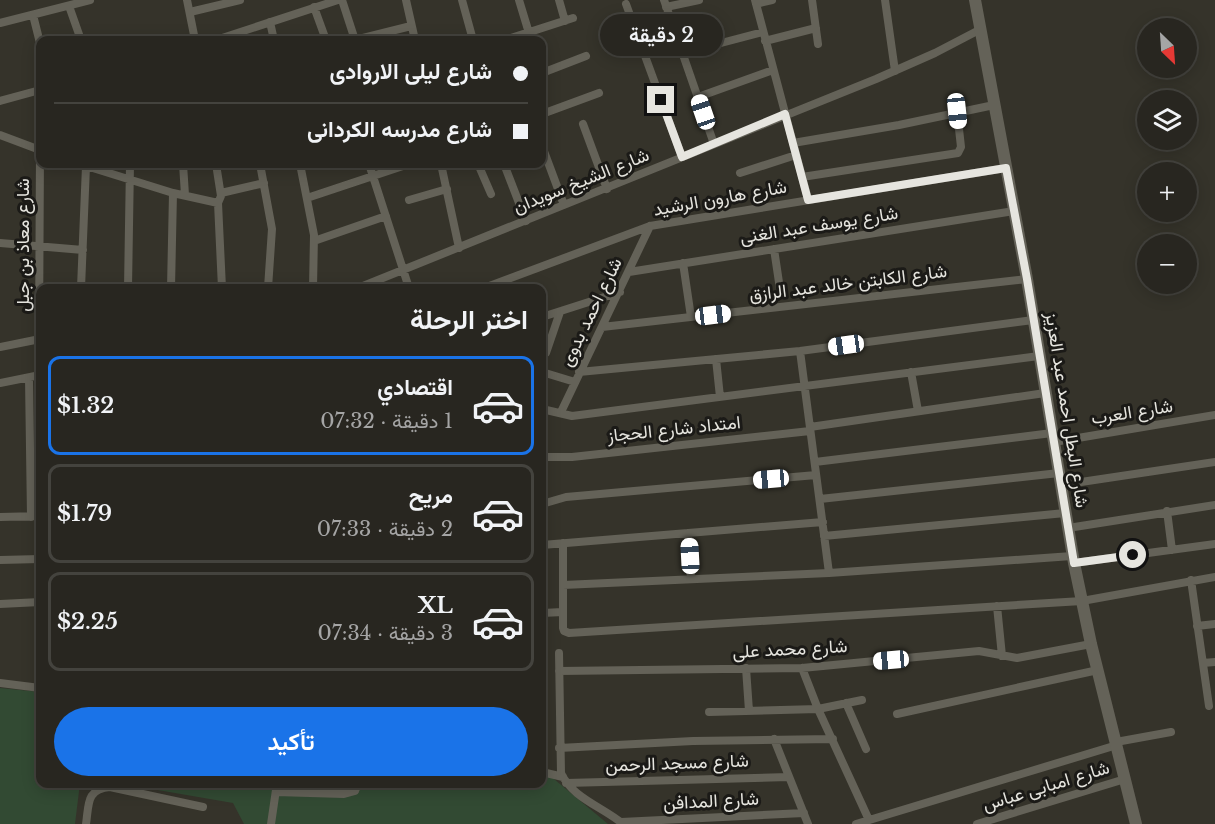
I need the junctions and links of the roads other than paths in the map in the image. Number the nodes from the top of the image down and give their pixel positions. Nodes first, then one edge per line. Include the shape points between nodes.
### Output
1 (90, 0) edge
2 (187, 0) edge
3 (240, 0) edge
4 (340, 0) edge
5 (406, 0) edge
6 (462, 0) edge
7 (519, 0) edge
8 (559, 0) edge
9 (699, 0) edge
10 (772, 0) edge
11 (812, 0) edge
12 (885, 0) edge
13 (975, 0) edge
14 (755, 2) edge
15 (626, 4) dead end
16 (665, 4) edge
17 (69, 6) junction
18 (314, 7) junction
19 (190, 12) junction
20 (33, 15) junction
21 (270, 22) junction
22 (0, 23) edge
23 (411, 26) junction
24 (816, 28) junction
25 (981, 30) junction
26 (529, 33) junction
27 (38, 36) edge
28 (80, 36) edge
29 (194, 36) edge
30 (238, 36) edge
31 (273, 36) edge
32 (325, 36) edge
33 (354, 36) edge
34 (371, 36) edge
35 (414, 36) edge
36 (472, 36) edge
37 (519, 36) edge
38 (764, 36) junction
39 (818, 44) dead end
40 (683, 53) junction
41 (586, 56) dead end
42 (773, 70) junction
43 (546, 71) edge
44 (895, 71) junction
45 (36, 91) edge
46 (599, 93) dead end
47 (698, 97) junction
48 (0, 102) edge
49 (994, 105) junction
50 (957, 111) junction
51 (546, 113) edge
52 (785, 114) junction
53 (583, 124) dead end
54 (0, 135) edge
55 (793, 143) junction
56 (714, 144) junction
57 (36, 148) edge
58 (796, 155) junction
59 (546, 157) edge
60 (682, 157) junction
61 (40, 168) edge
62 (83, 168) edge
63 (101, 168) edge
64 (130, 168) edge
65 (183, 168) edge
66 (217, 168) edge
67 (261, 168) edge
68 (301, 168) edge
69 (370, 168) edge
70 (391, 168) edge
71 (442, 168) edge
72 (480, 168) edge
73 (506, 168) edge
74 (1006, 168) junction
75 (740, 173) dead end
76 (373, 176) junction
77 (802, 177) junction
78 (129, 180) junction
79 (264, 183) junction
80 (447, 189) junction
81 (607, 189) junction
82 (173, 193) junction
83 (221, 193) junction
84 (491, 194) dead end
85 (185, 195) junction
86 (307, 198) junction
87 (409, 200) dead end
88 (808, 200) junction
89 (218, 203) junction
90 (564, 206) junction
91 (1014, 211) junction
92 (386, 216) junction
93 (526, 221) junction
94 (650, 226) junction
95 (314, 241) junction
96 (0, 243) edge
97 (39, 247) junction
98 (459, 248) junction
99 (774, 249) junction
100 (82, 250) junction
101 (683, 263) junction
102 (403, 271) junction
103 (629, 272) junction
104 (1027, 279) junction
105 (39, 284) edge
106 (81, 284) edge
107 (128, 284) edge
108 (171, 284) edge
109 (222, 284) edge
110 (268, 284) edge
111 (313, 284) edge
112 (369, 284) edge
113 (408, 284) edge
114 (495, 284) edge
115 (780, 288) dead end
116 (620, 292) junction
117 (560, 312) junction
118 (546, 316) edge
119 (691, 317) junction
120 (1034, 320) junction
121 (602, 327) junction
122 (36, 340) edge
123 (0, 347) edge
124 (800, 351) junction
125 (546, 353) dead end
126 (1039, 356) junction
127 (716, 359) junction
128 (579, 372) junction
129 (911, 372) junction
130 (546, 373) edge
131 (36, 376) edge
132 (29, 378) junction
133 (575, 382) junction
134 (0, 383) edge
135 (804, 386) junction
136 (1046, 393) junction
137 (720, 397) junction
138 (546, 410) edge
139 (918, 411) junction
140 (561, 412) junction
141 (1215, 415) edge
142 (810, 429) junction
143 (1053, 437) junction
144 (546, 457) edge
145 (814, 462) junction
146 (1215, 462) edge
147 (816, 475) junction
148 (1060, 479) junction
149 (36, 480) edge
150 (31, 481) junction
151 (819, 499) junction
152 (546, 503) edge
153 (1215, 505) edge
154 (1167, 511) junction
155 (1065, 513) junction
156 (36, 516) edge
157 (0, 517) edge
158 (823, 522) junction
159 (1068, 528) junction
160 (688, 533) junction
161 (824, 536) junction
162 (563, 543) junction
163 (1215, 544) edge
164 (546, 545) edge
165 (1172, 549) junction
166 (1073, 559) junction
167 (0, 560) edge
168 (36, 560) edge
169 (829, 573) junction
170 (1215, 577) edge
171 (691, 579) junction
172 (1191, 580) junction
173 (563, 585) junction
174 (1082, 601) junction
175 (36, 602) edge
176 (0, 604) edge
177 (997, 606) junction
178 (563, 612) junction
179 (546, 613) edge
180 (1215, 624) edge
181 (1197, 626) junction
182 (1091, 644) junction
183 (559, 653) dead end
184 (1002, 656) junction
185 (1215, 662) edge
186 (1203, 663) junction
187 (802, 668) junction
188 (747, 669) junction
189 (1098, 670) junction
190 (559, 671) junction
191 (0, 683) edge
192 (36, 688) edge
193 (862, 700) dead end
194 (846, 703) junction
195 (1209, 706) dead end
196 (818, 709) junction
197 (748, 711) junction
198 (709, 712) dead end
199 (897, 714) dead end
200 (1171, 732) dead end
201 (774, 739) junction
202 (833, 739) junction
203 (1117, 743) junction
204 (559, 748) junction
205 (866, 749) dead end
206 (546, 773) edge
207 (789, 777) junction
208 (1125, 779) junction
209 (564, 780) junction
210 (100, 788) edge
211 (115, 788) edge
212 (276, 788) edge
213 (356, 788) edge
214 (203, 807) dead end
215 (804, 813) junction
216 (868, 820) junction
217 (622, 823) edge
218 (86, 824) edge
219 (271, 824) edge
220 (808, 824) edge
221 (856, 824) edge
222 (977, 824) edge
223 (1136, 824) edge

1 - 17 street
2 - 19 street
3 - 19 street
4 - 18 street
4 - 33 street
5 - 23 street
6 - 36 street
7 - 26 street
8 - 26 street via 569,19
9 - 16 street
10 - 14 street
11 - 24 street
12 - 44 street
13 - 25 main road, شارع البطل احمد عبد العزيز
14 - 38 street
15 - 60 street
16 - 40 street
17 - 20 street
17 - 28 street
18 - 21 street
18 - 32 street
19 - 29 street
20 - 22 street
20 - 27 street
21 - 30 street
21 - 31 street
23 - 34 street
23 - 35 street
24 - 38 street
24 - 39 street
25 - 44 street, شارع الشيخ سويدان
25 - 49 main road, شارع البطل احمد عبد العزيز
26 - 37 street
38 - 40 street
38 - 42 street
40 - 47 street
41 - 43 street
42 - 47 street
42 - 52 street
44 - 52 street, شارع الشيخ سويدان
45 - 48 street
46 - 51 street
47 - 56 street
49 - 50 street
49 - 74 main road, شارع البطل احمد عبد العزيز
50 - 55 street
50 - 77 street via 961,147 958,153
52 - 55 street
52 - 56 street, شارع الشيخ سويدان
53 - 81 street
54 - 57 street
55 - 58 street
56 - 60 street, شارع الشيخ سويدان
58 - 75 street
58 - 77 street
59 - 90 street
60 - 81 street, شارع الشيخ سويدان
61 - 97 street, شارع معاذ بن جبل
62 - 100 street
63 - 78 street
64 - 78 street
65 - 85 street
66 - 83 street
67 - 79 street
68 - 86 street
69 - 76 street
70 - 76 street
71 - 80 street
72 - 84 street
73 - 93 street
74 - 88 street, شارع هارون الرشيد
74 - 91 main road, شارع البطل احمد عبد العزيز
76 - 86 street
76 - 92 street
77 - 88 street
78 - 82 street
78 - 107 street
79 - 83 street
79 - 110 street via 272,229
80 - 87 street
80 - 98 street
81 - 90 street, شارع الشيخ سويدان
82 - 85 street
82 - 108 street
83 - 89 street
85 - 89 street
86 - 95 street
88 - 94 street, شارع هارون الرشيد
89 - 109 street
90 - 93 street, شارع الشيخ سويدان
91 - 99 street, شارع يوسف عبد الغنى
91 - 104 main road, شارع البطل احمد عبد العزيز
92 - 95 street
92 - 102 street
93 - 98 street, شارع الشيخ سويدان
94 - 103 street, شارع احمد بدوى
94 - 114 street, شارع هارون الرشيد
95 - 111 street
96 - 97 street
97 - 100 street
97 - 105 street, شارع معاذ بن جبل
98 - 102 street, شارع الشيخ سويدان
99 - 101 street, شارع يوسف عبد الغنى
99 - 115 street
100 - 106 street
101 - 103 street, شارع يوسف عبد الغنى
101 - 119 street
102 - 112 street, شارع الشيخ سويدان
102 - 113 street
103 - 116 street, شارع احمد بدوى
104 - 119 street, شارع الكابتن خالد عبد الرازق
104 - 120 main road, شارع البطل احمد عبد العزيز
116 - 117 street
116 - 121 street, شارع احمد بدوى
117 - 118 street
117 - 125 street
119 - 121 street, شارع الكابتن خالد عبد الرازق
120 - 124 street
120 - 126 main road, شارع البطل احمد عبد العزيز
121 - 128 street, شارع احمد بدوى
122 - 123 street
124 - 127 street
124 - 135 street
126 - 129 street
126 - 136 main road, شارع البطل احمد عبد العزيز
127 - 128 street
127 - 137 street
128 - 133 street, شارع احمد بدوى
129 - 135 street
129 - 139 street
130 - 133 street
131 - 132 street
132 - 134 street
132 - 150 street
133 - 140 street, شارع احمد بدوى
135 - 137 street
135 - 142 street
136 - 139 street, امتداد شارع الحجاز
136 - 143 main road, شارع البطل احمد عبد العزيز
137 - 140 street via 572,416
138 - 140 street
139 - 142 street, امتداد شارع الحجاز
141 - 143 street, شارع العرب
142 - 144 street, امتداد شارع الحجاز
142 - 145 street
143 - 145 street, شارع العرب
143 - 148 main road, شارع البطل احمد عبد العزيز
145 - 147 street
146 - 148 street
147 - 151 street
147 - 152 street via 566,497
148 - 151 street
148 - 155 main road, شارع البطل احمد عبد العزيز
149 - 150 street
150 - 156 street
151 - 158 street
153 - 154 street
154 - 159 street
154 - 165 street
155 - 159 main road, شارع البطل احمد عبد العزيز
155 - 161 street
156 - 157 street
158 - 160 street
158 - 161 street
159 - 166 main road, شارع البطل احمد عبد العزيز
160 - 162 street
160 - 171 street
161 - 169 street
162 - 164 street
162 - 173 street
163 - 165 street
165 - 166 street
166 - 169 street
166 - 174 main road, شارع البطل احمد عبد العزيز
167 - 168 street
169 - 171 street
170 - 172 street
171 - 173 street
172 - 174 street
172 - 181 street
173 - 178 street
174 - 177 street
174 - 182 main road, شارع البطل احمد عبد العزيز
175 - 176 street
177 - 178 street via 569,633 563,628
177 - 184 street
178 - 179 street
180 - 181 street
181 - 186 street
182 - 184 street, شارع محمد على via 1017,658
182 - 189 main road, شارع البطل احمد عبد العزيز
183 - 190 street
184 - 187 street, شارع محمد على via 979,651
185 - 186 street
186 - 195 street
187 - 188 street, شارع محمد على
187 - 196 street
188 - 190 street, شارع محمد على
188 - 197 street
189 - 199 street
189 - 203 main road, شارع البطل احمد عبد العزيز
190 - 204 street
191 - 192 street
193 - 194 street
194 - 196 street
194 - 205 street
196 - 197 street
196 - 202 street
197 - 198 street
200 - 203 street
201 - 202 street
201 - 204 street
201 - 207 street
202 - 216 street
203 - 208 main road, شارع البطل احمد عبد العزيز
203 - 216 street
204 - 209 street
206 - 209 street
207 - 209 street, شارع مسجد الرحمن
207 - 215 street
208 - 222 street, شارع امبابى عباس
208 - 223 main road, شارع البطل احمد عبد العزيز
209 - 217 street via 576,793
210 - 218 street via 89,800
211 - 214 street
212 - 213 street via 344,794
212 - 219 street
215 - 217 street, شارع المدافن
215 - 220 street
216 - 221 street

